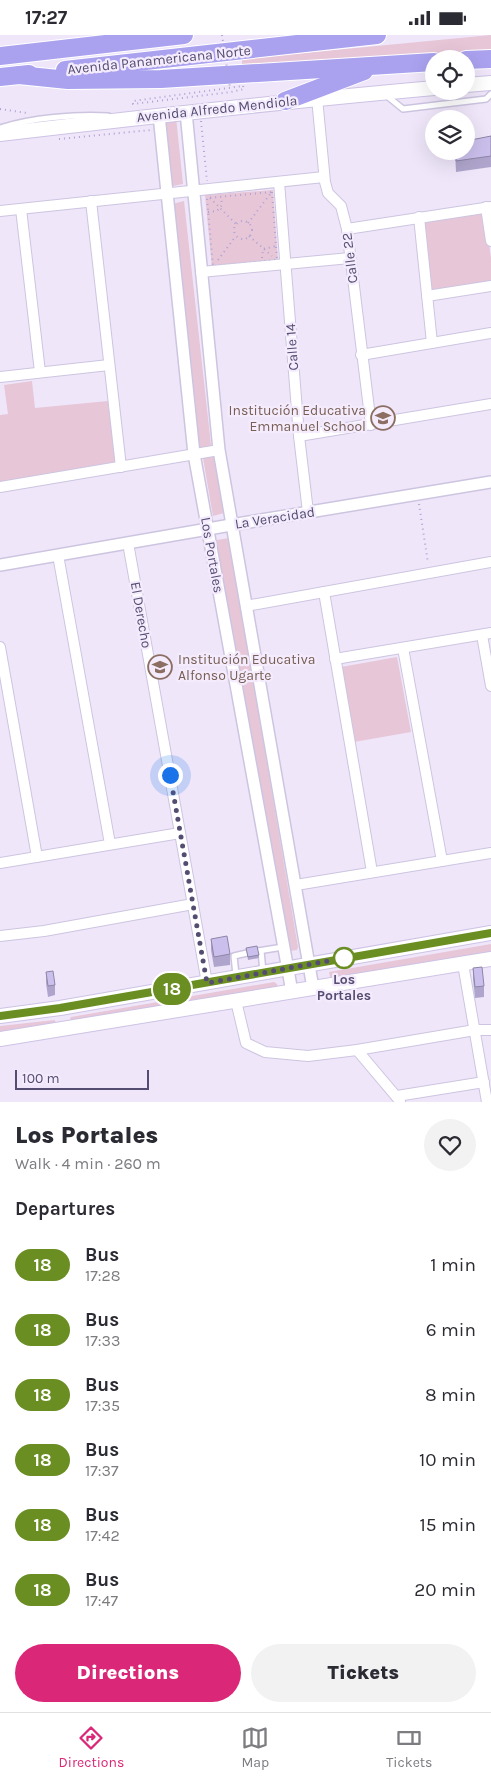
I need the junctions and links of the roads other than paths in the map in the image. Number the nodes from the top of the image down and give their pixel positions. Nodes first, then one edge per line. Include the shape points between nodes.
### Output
1 (74, 35) edge
2 (184, 35) edge
3 (377, 35) edge
4 (26, 53) junction
5 (0, 56) edge
6 (491, 59) edge
7 (475, 60) edge
8 (425, 62) edge
9 (380, 65) junction
10 (19, 75) junction
11 (0, 77) edge
12 (491, 83) edge
13 (475, 84) edge
14 (425, 89) edge
15 (383, 93) junction
16 (491, 94) edge
17 (317, 98) junction
18 (285, 101) junction
19 (186, 112) junction
20 (159, 115) junction
21 (140, 117) junction
22 (0, 128) edge
23 (0, 134) edge
24 (324, 177) junction
25 (279, 181) junction
26 (193, 191) junction
27 (167, 192) junction
28 (91, 201) junction
29 (488, 207) edge
30 (21, 209) junction
31 (0, 211) edge
32 (419, 217) junction
33 (347, 229) junction
34 (491, 241) edge
35 (350, 258) junction
36 (281, 262) junction
37 (201, 273) junction
38 (491, 285) edge
39 (427, 296) junction
40 (491, 333) edge
41 (432, 343) junction
42 (361, 355) junction
43 (109, 365) junction
44 (40, 372) junction
45 (0, 377) edge
46 (491, 404) edge
47 (371, 425) junction
48 (299, 436) junction
49 (219, 450) junction
50 (194, 454) junction
51 (121, 467) junction
52 (491, 482) edge
53 (0, 487) edge
54 (308, 512) junction
55 (231, 525) junction
56 (207, 530) junction
57 (128, 543) junction
58 (58, 555) junction
59 (491, 562) edge
60 (0, 565) edge
61 (324, 592) junction
62 (246, 606) junction
63 (486, 634) edge
64 (0, 647) edge
65 (403, 647) junction
66 (335, 659) junction
67 (491, 686) edge
68 (180, 833) junction
69 (110, 845) junction
70 (491, 853) edge
71 (37, 857) junction
72 (442, 861) junction
73 (0, 863) edge
74 (372, 873) junction
75 (296, 885) junction
76 (193, 904) junction
77 (491, 933) edge
78 (0, 936) edge
79 (283, 947) junction
80 (247, 953) edge
81 (491, 959) edge
82 (463, 964) junction
83 (309, 965) junction
84 (287, 968) junction
85 (263, 973) junction
86 (236, 977) junction
87 (207, 983) junction
88 (313, 988) junction
89 (292, 992) junction
90 (236, 1001) junction
91 (60, 1008) junction
92 (0, 1016) edge
93 (63, 1029) junction
94 (475, 1030) junction
95 (491, 1030) edge
96 (0, 1039) edge
97 (357, 1050) junction
98 (484, 1081) junction
99 (399, 1099) edge
100 (487, 1102) edge

1 - 4 highway via 55,39
2 - 4 highway, Avenida Panamericana Norte
3 - 10 highway, Avenida Panamericana Norte
4 - 5 highway, Avenida Panamericana Norte
6 - 7 highway
8 - 9 highway
9 - 10 highway via 161,79 68,80
9 - 18 highway
10 - 11 highway, Avenida Panamericana Norte
12 - 13 main road
14 - 15 main road, Avenida Alfredo Mendiola
15 - 16 lane via 403,109 486,99
15 - 17 main road, Avenida Alfredo Mendiola
17 - 18 main road, Avenida Alfredo Mendiola
17 - 24 street, Calle 22
18 - 19 main road, Avenida Alfredo Mendiola
19 - 20 main road, Avenida Alfredo Mendiola
19 - 26 street, Los Portales
20 - 21 main road, Avenida Alfredo Mendiola
20 - 27 street, Los Portales
21 - 22 lane via 89,114
21 - 23 main road, Avenida Alfredo Mendiola
24 - 25 street
24 - 33 street, Calle 22 via 328,193 340,206
25 - 26 street via 209,193
25 - 36 street, Calle 14
26 - 27 street
26 - 37 street, Los Portales
27 - 28 street
27 - 50 street, Los Portales
28 - 30 street
28 - 43 street
29 - 32 street
29 - 34 street
30 - 31 street
30 - 44 street
32 - 33 street
32 - 39 street
33 - 35 street, Calle 22
35 - 36 street
35 - 42 street, Calle 22
36 - 37 street
36 - 48 street, Calle 14
37 - 49 street, Los Portales
38 - 39 street
39 - 41 street
40 - 41 street
41 - 42 street
42 - 47 street, Calle 22
43 - 44 street
43 - 51 street
44 - 45 street
46 - 47 street
47 - 48 street
48 - 54 street, Calle 14
49 - 50 street
49 - 55 street, Los Portales
50 - 51 street
50 - 56 street, Los Portales
51 - 53 street
52 - 54 street, La Veracidad
54 - 55 street, La Veracidad
55 - 56 street, La Veracidad
55 - 62 street, Los Portales
56 - 57 street, La Veracidad
56 - 79 street, Los Portales
57 - 58 street, La Veracidad
57 - 68 street, El Derecho
58 - 60 street, La Veracidad
58 - 69 street
59 - 61 street
61 - 62 street
61 - 66 street
62 - 75 street, Los Portales
63 - 65 street
63 - 67 street
64 - 71 street
65 - 66 street
65 - 72 street
66 - 74 street
68 - 69 street
68 - 76 street, El Derecho
69 - 71 street
70 - 72 street
71 - 73 street
72 - 74 street
74 - 75 street
75 - 83 street, Los Portales
76 - 78 street
76 - 87 street, El Derecho
77 - 83 main road
79 - 84 street, Los Portales
79 - 85 lane via 260,951
80 - 86 lane via 234,956
81 - 82 main road
82 - 88 main road
82 - 94 street
83 - 84 main road
83 - 88 street, Los Portales
84 - 85 main road
84 - 89 street, Los Portales
85 - 86 main road
86 - 87 main road
87 - 91 main road
88 - 89 main road
89 - 90 main road
90 - 93 main road
90 - 97 street via 246,1043 265,1053 308,1056
91 - 92 main road
91 - 93 main road
93 - 96 main road
94 - 95 street
94 - 97 street
94 - 98 street
97 - 99 street
98 - 99 street
98 - 100 street

